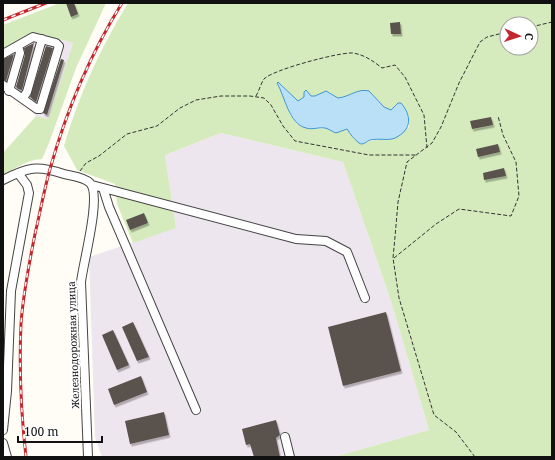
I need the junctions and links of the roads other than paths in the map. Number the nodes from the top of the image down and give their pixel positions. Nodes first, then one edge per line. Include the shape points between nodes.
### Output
1 (42, 39) junction
2 (18, 46) junction
3 (3, 54) edge
4 (6, 88) edge
5 (23, 98) junction
6 (18, 173) junction
7 (3, 180) edge
8 (92, 185) junction
9 (103, 188) junction
10 (365, 298) dead end
11 (196, 410) dead end
12 (3, 430) edge
13 (285, 437) dead end
14 (3, 443) edge
15 (7, 457) edge
16 (88, 457) edge
17 (290, 457) edge

1 - 2 street via 31,38
1 - 5 street via 28,92
1 - 5 street via 59,46 40,108 37,109
2 - 3 street
2 - 4 street via 20,53
4 - 5 street
6 - 7 street
6 - 8 street via 42,168 86,180
6 - 12 street via 27,185 29,193 11,291
8 - 9 street
8 - 16 street, Железнодорожная улица via 93,218 82,265 81,282
9 - 10 street via 296,238 326,241 347,252
9 - 11 street
13 - 17 street
14 - 15 street

